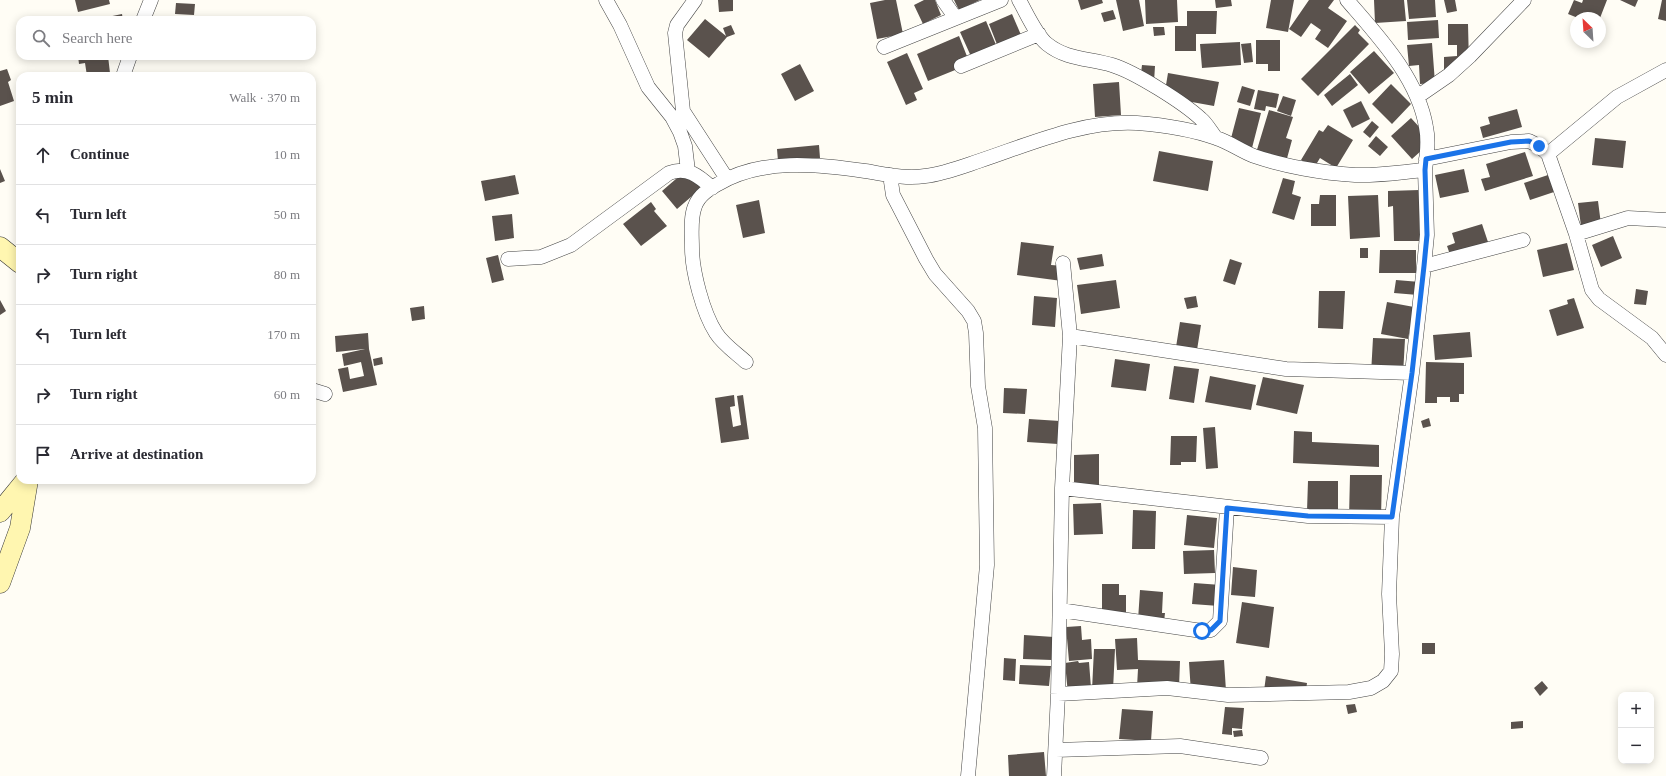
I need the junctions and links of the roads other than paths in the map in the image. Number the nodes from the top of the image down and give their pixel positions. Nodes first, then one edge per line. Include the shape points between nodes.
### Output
1 (151, 0) edge
2 (606, 0) edge
3 (695, 0) edge
4 (943, 0) edge
5 (1001, 0) edge
6 (1019, 0) edge
7 (1347, 0) edge
8 (1524, 0) edge
9 (145, 16) edge
10 (955, 17) junction
11 (1039, 34) junction
12 (884, 47) dead end
13 (129, 60) edge
14 (961, 66) dead end
15 (1666, 70) edge
16 (124, 72) edge
17 (1417, 97) junction
18 (1216, 138) junction
19 (1548, 154) junction
20 (1426, 165) junction
21 (688, 171) junction
22 (890, 175) junction
23 (727, 179) junction
24 (712, 188) junction
25 (1666, 220) edge
26 (1576, 234) junction
27 (1523, 240) dead end
28 (0, 247) edge
29 (508, 259) dead end
30 (16, 260) edge
31 (1063, 263) dead end
32 (1424, 266) junction
33 (1070, 336) junction
34 (1666, 355) edge
35 (746, 362) dead end
36 (1412, 373) junction
37 (24, 484) edge
38 (26, 484) edge
39 (1062, 488) junction
40 (1227, 508) junction
41 (0, 512) edge
42 (1392, 517) junction
43 (0, 583) edge
44 (1060, 610) junction
45 (1058, 694) junction
46 (1056, 750) junction
47 (1261, 758) dead end
48 (968, 776) edge
49 (1054, 776) edge

1 - 9 street
2 - 21 street via 648,87 672,117 680,132 685,146
3 - 23 street via 677,24 675,33 680,98 683,110
4 - 10 street
5 - 10 street
6 - 11 street
7 - 17 street via 1401,68
8 - 17 street via 1470,56 1449,75
10 - 12 street
11 - 14 street
11 - 18 street via 1045,42 1068,57 1113,65 1156,88 1189,109 1202,120
13 - 16 street
15 - 19 street via 1617,97
17 - 20 street via 1426,128
18 - 20 street via 1254,156 1322,171 1356,175
18 - 22 street via 1173,127 1136,123 1104,125 1074,130 926,176 905,178
19 - 20 street via 1529,141 1511,142
19 - 26 street
20 - 32 street via 1427,235
21 - 24 street via 699,176
21 - 29 street via 676,170 669,173 571,245 554,254
22 - 23 street via 829,166 776,166
22 - 48 street via 893,195 926,258 935,274 968,311 974,321 976,333 978,386 985,428 987,565
23 - 24 street
24 - 35 street via 701,195 695,206 692,254 711,323 720,338
25 - 26 street via 1628,218
26 - 34 street via 1592,290 1599,299 1652,338
27 - 32 street
28 - 30 street
31 - 33 street
32 - 36 street
33 - 36 street via 1286,369
33 - 39 street
36 - 42 street
37 - 41 street
38 - 43 street via 20,528
39 - 40 street
39 - 44 street
40 - 42 street via 1308,516
40 - 44 street via 1220,621 1211,630 1202,631
42 - 45 street via 1389,594 1391,672 1383,681 1371,688 1349,692 1255,695 1228,695 1167,688
44 - 45 street
45 - 46 street
46 - 47 street via 1180,746
46 - 49 street

